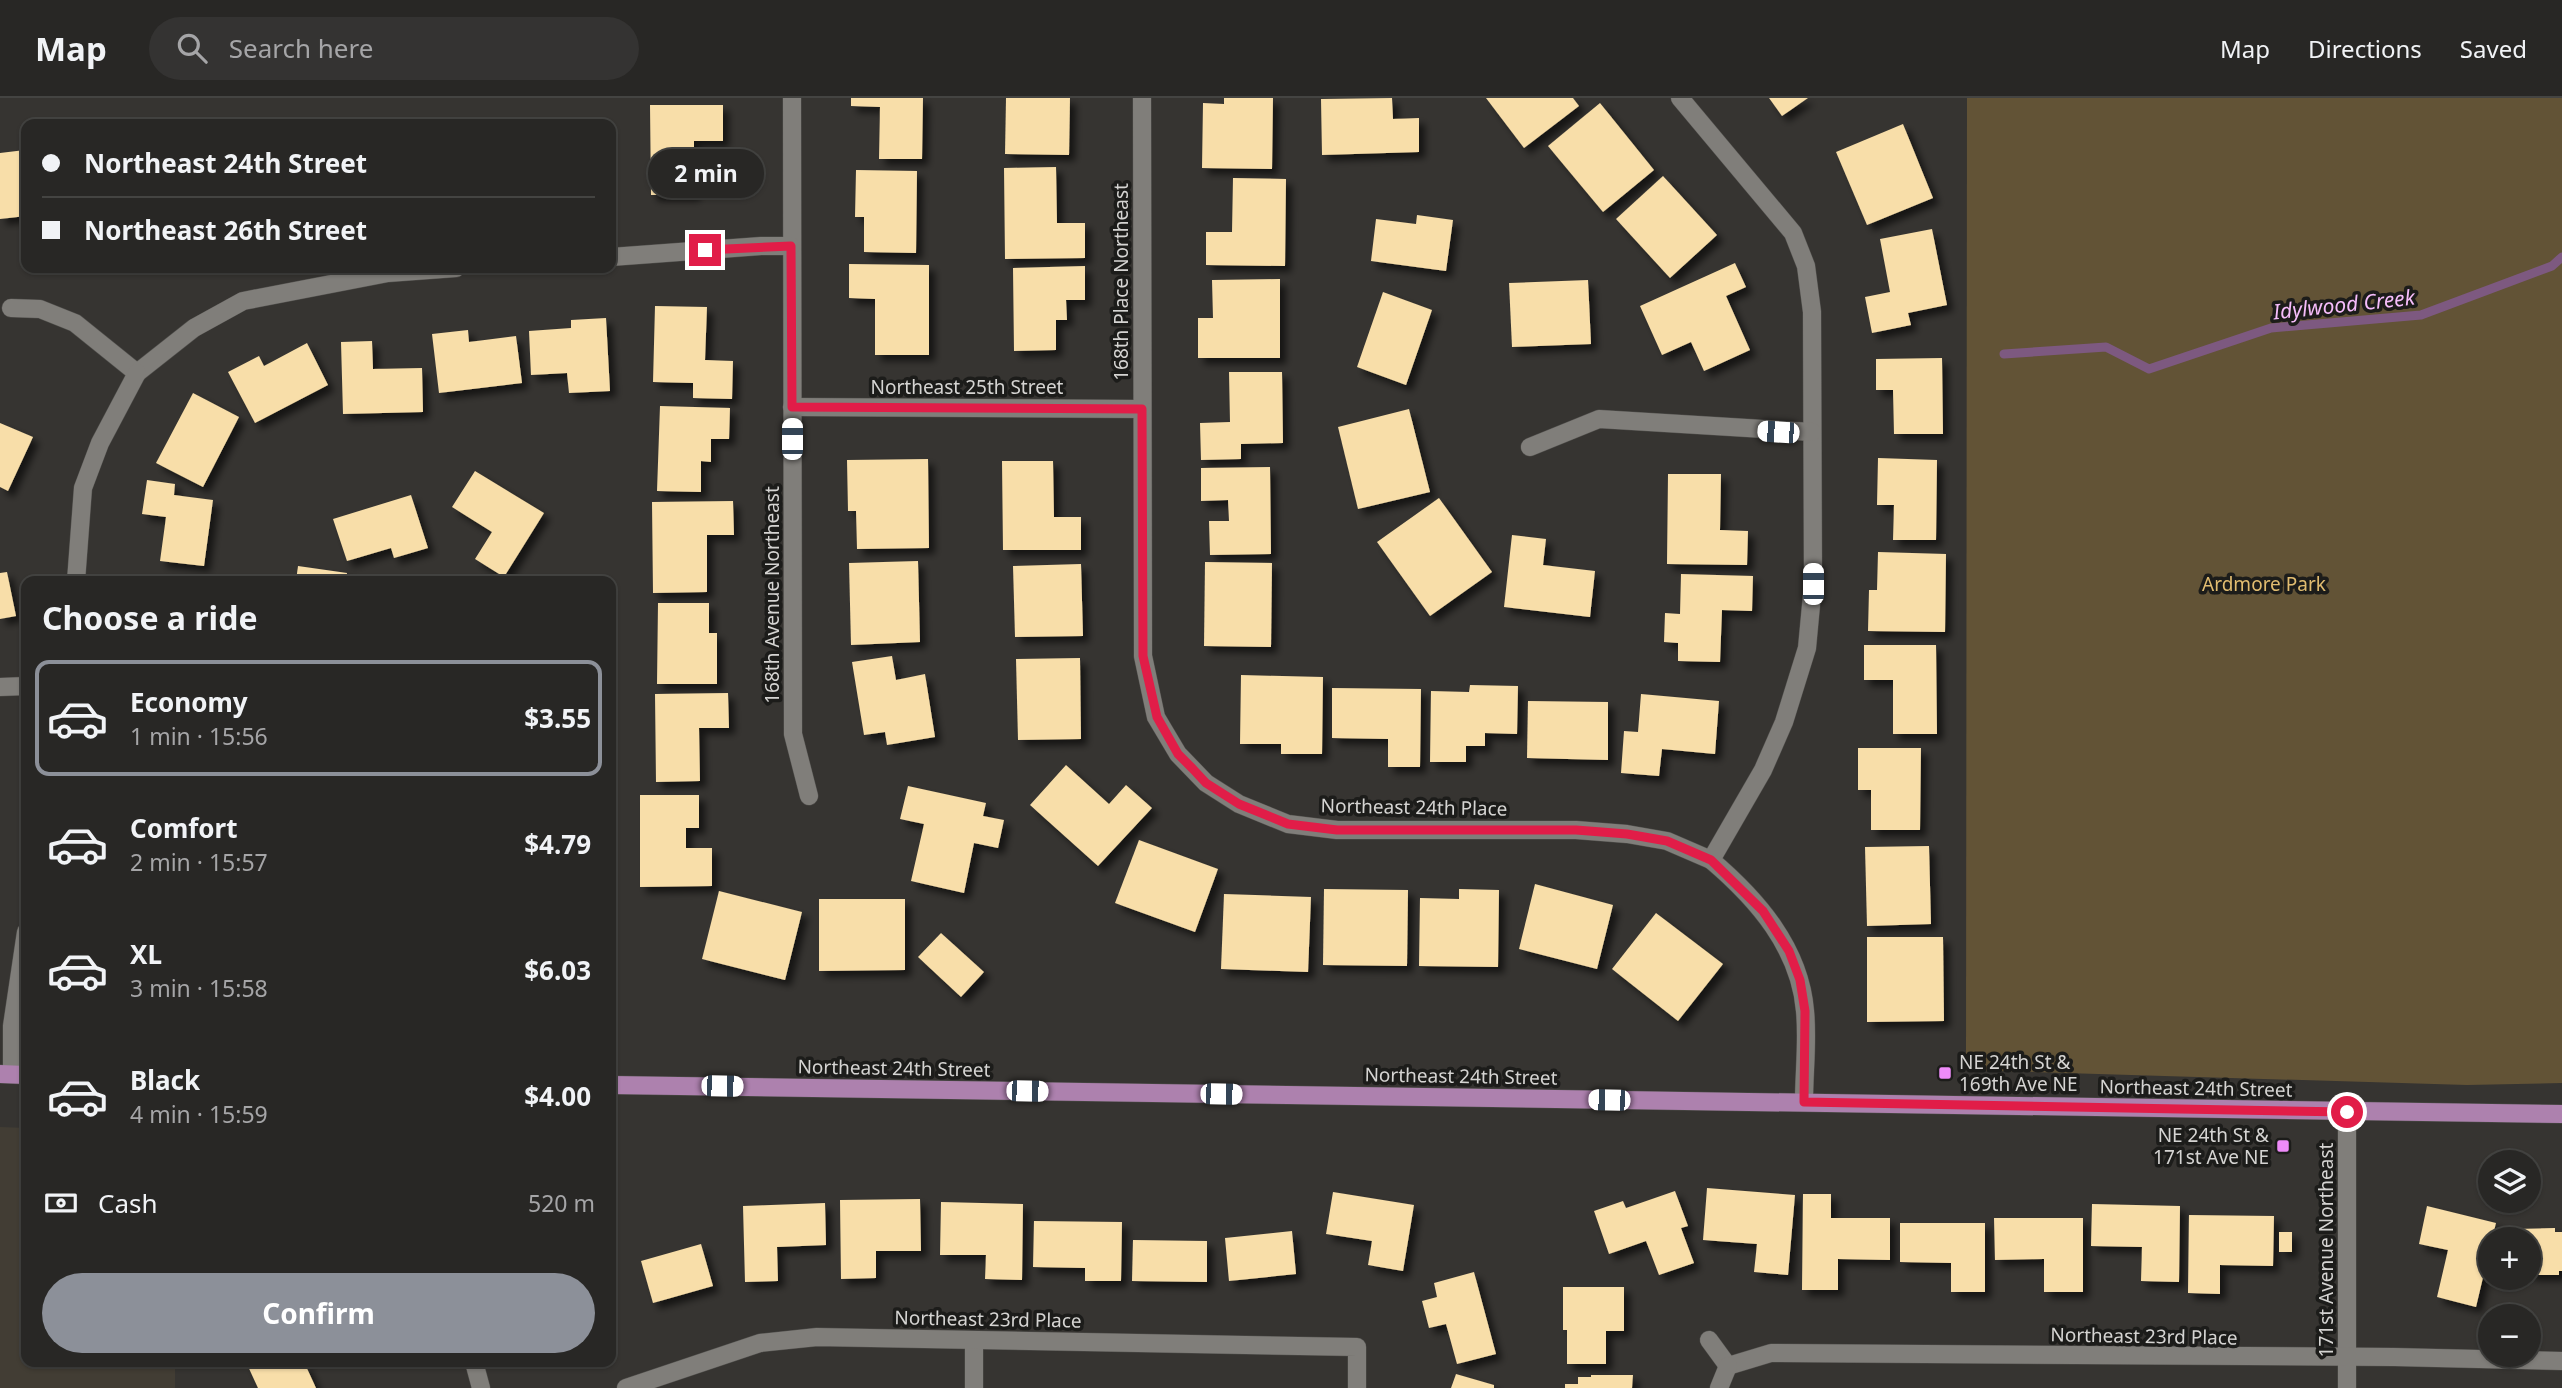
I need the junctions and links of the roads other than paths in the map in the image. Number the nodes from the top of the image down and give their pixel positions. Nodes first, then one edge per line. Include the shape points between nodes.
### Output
1 (792, 98) edge
2 (1142, 98) edge
3 (1681, 98) edge
4 (791, 246) junction
5 (616, 257) edge
6 (388, 273) edge
7 (12, 308) dead end
8 (137, 373) junction
9 (792, 407) junction
10 (1142, 409) junction
11 (1812, 432) junction
12 (1530, 447) dead end
13 (76, 576) edge
14 (21, 686) edge
15 (0, 687) edge
16 (1157, 717) joint
17 (809, 796) dead end
18 (1711, 860) junction
19 (21, 966) edge
20 (13, 1074) edge
21 (616, 1084) edge
22 (1804, 1102) junction
23 (2347, 1112) junction
24 (2562, 1114) edge
25 (1709, 1340) dead end
26 (974, 1341) junction
27 (2347, 1358) junction
28 (2562, 1361) edge
29 (1728, 1366) junction
30 (475, 1367) edge
31 (481, 1388) edge
32 (626, 1388) edge
33 (974, 1388) edge
34 (1357, 1388) edge
35 (1719, 1388) edge
36 (2347, 1388) edge

1 - 4 street, 168th Avenue Northeast
2 - 10 street, 168th Place Northeast
3 - 11 street via 1793,233 1806,266 1812,312
4 - 5 street
4 - 9 street, 168th Avenue Northeast
6 - 8 street via 243,301 194,328
7 - 8 street via 40,309 75,323
8 - 13 street via 100,443 83,488
9 - 10 street, Northeast 25th Street
9 - 17 street, 168th Avenue Northeast via 793,734
10 - 16 street, 168th Place Northeast via 1143,656
11 - 12 street via 1599,419
11 - 18 street via 1813,584 1807,648 1763,770
14 - 15 street
16 - 18 street, Northeast 24th Place via 1178,754 1206,783 1239,804 1288,824 1337,830 1627,834 1667,841
18 - 22 street via 1763,911 1789,951 1805,1011
19 - 20 street via 12,1026
21 - 22 main road, Northeast 24th Street
22 - 23 main road, Northeast 24th Street
23 - 24 main road, Northeast 24th Street
23 - 27 street, 171st Avenue Northeast
25 - 29 street
26 - 32 street, Northeast 23rd Place via 817,1337 760,1343
26 - 33 street
26 - 34 street, Northeast 23rd Place via 1357,1347
27 - 28 street, Northeast 23rd Place
27 - 29 street, Northeast 23rd Place via 1771,1353
27 - 36 street, 171st Avenue Northeast
29 - 35 street
30 - 31 street

